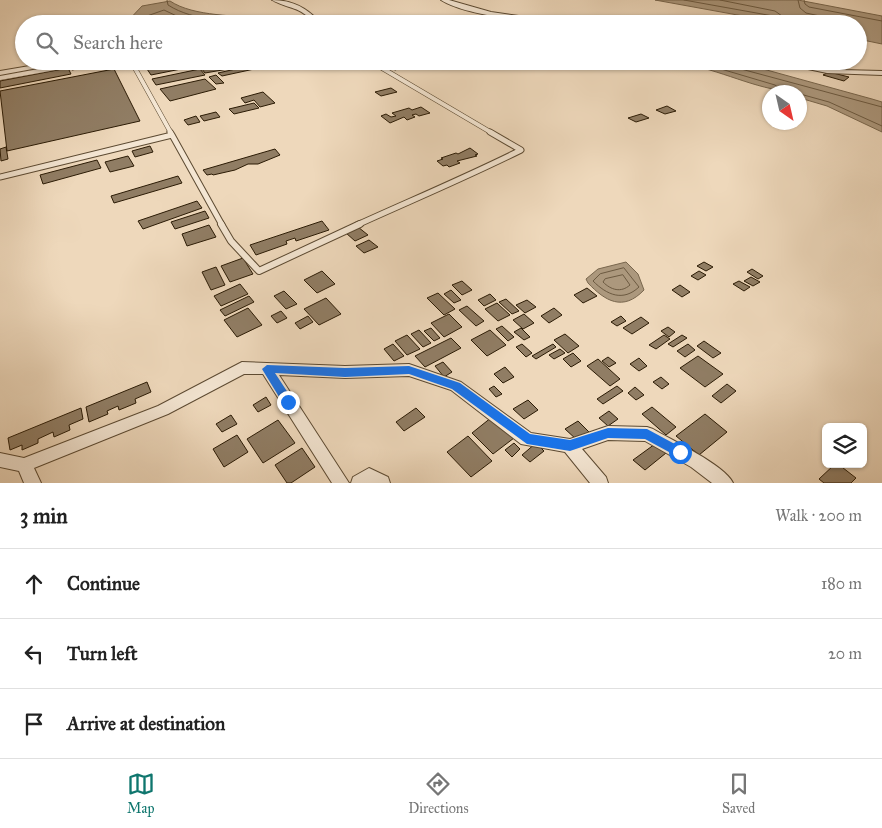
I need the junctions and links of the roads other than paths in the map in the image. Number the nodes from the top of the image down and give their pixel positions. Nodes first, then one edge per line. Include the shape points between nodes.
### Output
1 (275, 0) edge
2 (444, 0) edge
3 (311, 15) edge
4 (512, 15) edge
5 (18, 70) edge
6 (44, 70) edge
7 (136, 70) edge
8 (385, 70) edge
9 (826, 70) edge
10 (0, 73) edge
11 (882, 73) edge
12 (0, 78) edge
13 (172, 135) junction
14 (0, 177) edge
15 (267, 369) junction
16 (570, 446) junction
17 (0, 460) edge
18 (24, 465) junction
19 (594, 481) edge
20 (33, 483) edge
21 (341, 483) edge
22 (359, 483) edge
23 (382, 483) edge
24 (725, 483) edge

1 - 3 street via 300,6
2 - 4 street
5 - 10 street
6 - 12 lane
7 - 13 lane
8 - 13 lane via 522,150 259,271 231,241
9 - 11 street
13 - 14 lane
15 - 16 street via 409,370 456,386 527,439
15 - 18 street via 242,368 162,410
15 - 21 street
16 - 19 street
16 - 24 street via 608,433 647,434 697,462
17 - 18 street
18 - 20 street
22 - 23 street via 369,476

